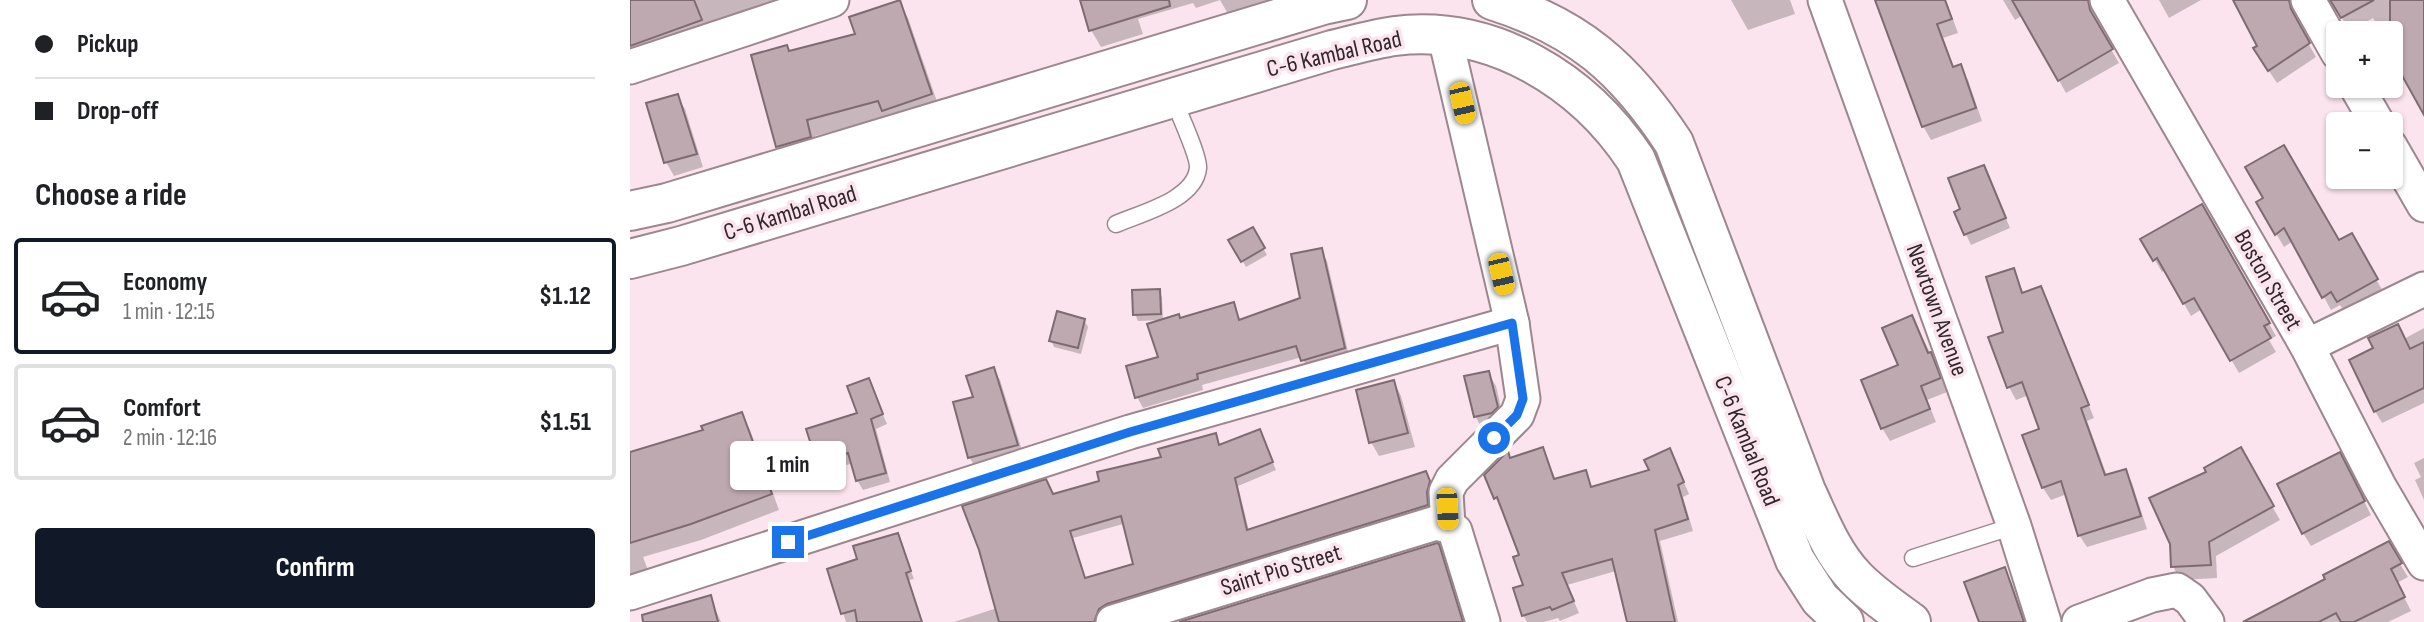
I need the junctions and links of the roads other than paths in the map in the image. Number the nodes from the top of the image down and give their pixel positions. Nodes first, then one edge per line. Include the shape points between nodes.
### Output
1 (832, 0) edge
2 (1347, 0) edge
3 (1492, 0) edge
4 (1825, 0) edge
5 (2107, 0) edge
6 (2308, 0) edge
7 (2326, 32) edge
8 (1444, 37) junction
9 (630, 67) edge
10 (1172, 96) junction
11 (991, 107) junction
12 (1006, 147) junction
13 (2403, 169) edge
14 (2424, 205) edge
15 (630, 211) edge
16 (1116, 224) dead end
17 (630, 259) edge
18 (2424, 289) edge
19 (1512, 323) junction
20 (2307, 346) junction
21 (1448, 526) junction
22 (2014, 526) junction
23 (1913, 558) dead end
24 (2424, 563) edge
25 (630, 593) edge
26 (1114, 622) edge
27 (1483, 622) edge
28 (1844, 622) edge
29 (1911, 622) edge
30 (2044, 622) edge
31 (2079, 622) edge
32 (2207, 622) edge

1 - 9 street
2 - 11 main road, C-6 Kambal Road
3 - 29 main road, C-6 Kambal Road via 1557,26 1589,47 1623,75 1652,110 1674,143 1828,540 1853,576
4 - 22 street, Newtown Avenue
5 - 20 street, Boston Street
6 - 7 street
8 - 10 main road, C-6 Kambal Road via 1395,36
8 - 19 street
8 - 28 main road, C-6 Kambal Road via 1498,48 1537,65 1594,107 1618,133 1636,160 1795,560 1819,600
10 - 12 main road, C-6 Kambal Road
10 - 16 lane via 1198,166 1194,182 1178,198
11 - 12 main road
11 - 15 main road, C-6 Kambal Road
12 - 17 main road, C-6 Kambal Road
13 - 14 street
18 - 20 street
19 - 21 street via 1523,399 1517,415 1452,480 1446,492
19 - 25 street via 1130,432
20 - 24 street, Boston Street
21 - 26 street, Saint Pio Street via 1436,523
21 - 27 street via 1455,531
22 - 23 lane
22 - 30 street, Newtown Avenue
31 - 32 street via 2177,590

